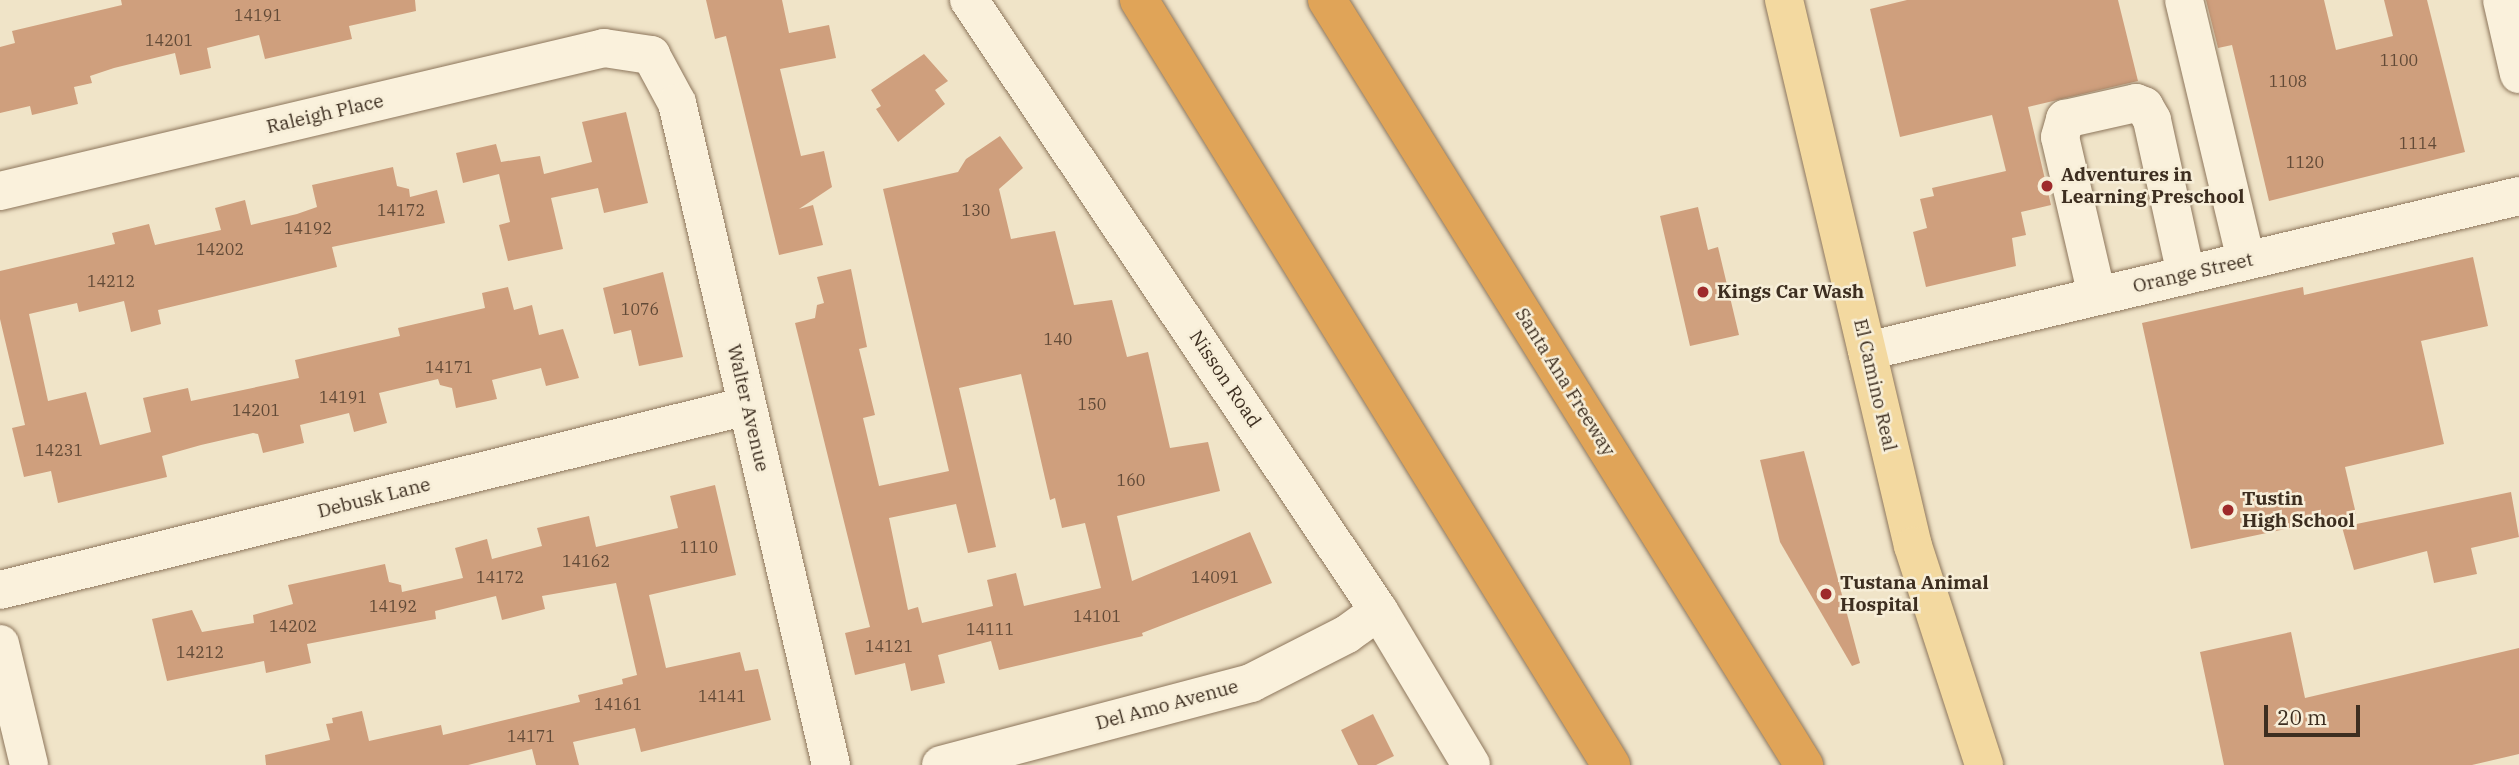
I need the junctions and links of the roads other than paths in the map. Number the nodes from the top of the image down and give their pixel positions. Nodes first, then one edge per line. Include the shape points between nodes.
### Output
1 (969, 0) edge
2 (1139, 0) edge
3 (1327, 0) edge
4 (1784, 0) edge
5 (2184, 0) edge
6 (2502, 0) edge
7 (651, 55) joint
8 (2519, 74) edge
9 (0, 191) edge
10 (2519, 196) edge
11 (2246, 261) junction
12 (2186, 275) junction
13 (2097, 296) junction
14 (1867, 351) junction
15 (747, 406) junction
16 (0, 590) edge
17 (1379, 611) junction
18 (0, 644) edge
19 (29, 765) edge
20 (831, 765) edge
21 (941, 765) edge
22 (1471, 765) edge
23 (1611, 765) edge
24 (1804, 765) edge
25 (1984, 765) edge

1 - 17 street, Nisson Road
2 - 23 highway
3 - 24 highway, Santa Ana Freeway
4 - 14 main road, El Camino Real
5 - 11 street
6 - 8 street
7 - 9 street, Raleigh Place via 604,48
7 - 15 street, Walter Avenue via 677,103
10 - 11 street, Orange Street
11 - 12 street, Orange Street
12 - 13 street, Orange Street
12 - 13 street via 2152,120 2144,106 2136,103 2065,119 2060,137
13 - 14 street, Orange Street
14 - 25 main road, El Camino Real via 1913,546
15 - 16 street, Debusk Lane
15 - 20 street, Walter Avenue
17 - 21 street, Del Amo Avenue via 1347,634 1251,683
17 - 22 street, Nisson Road
18 - 19 street

